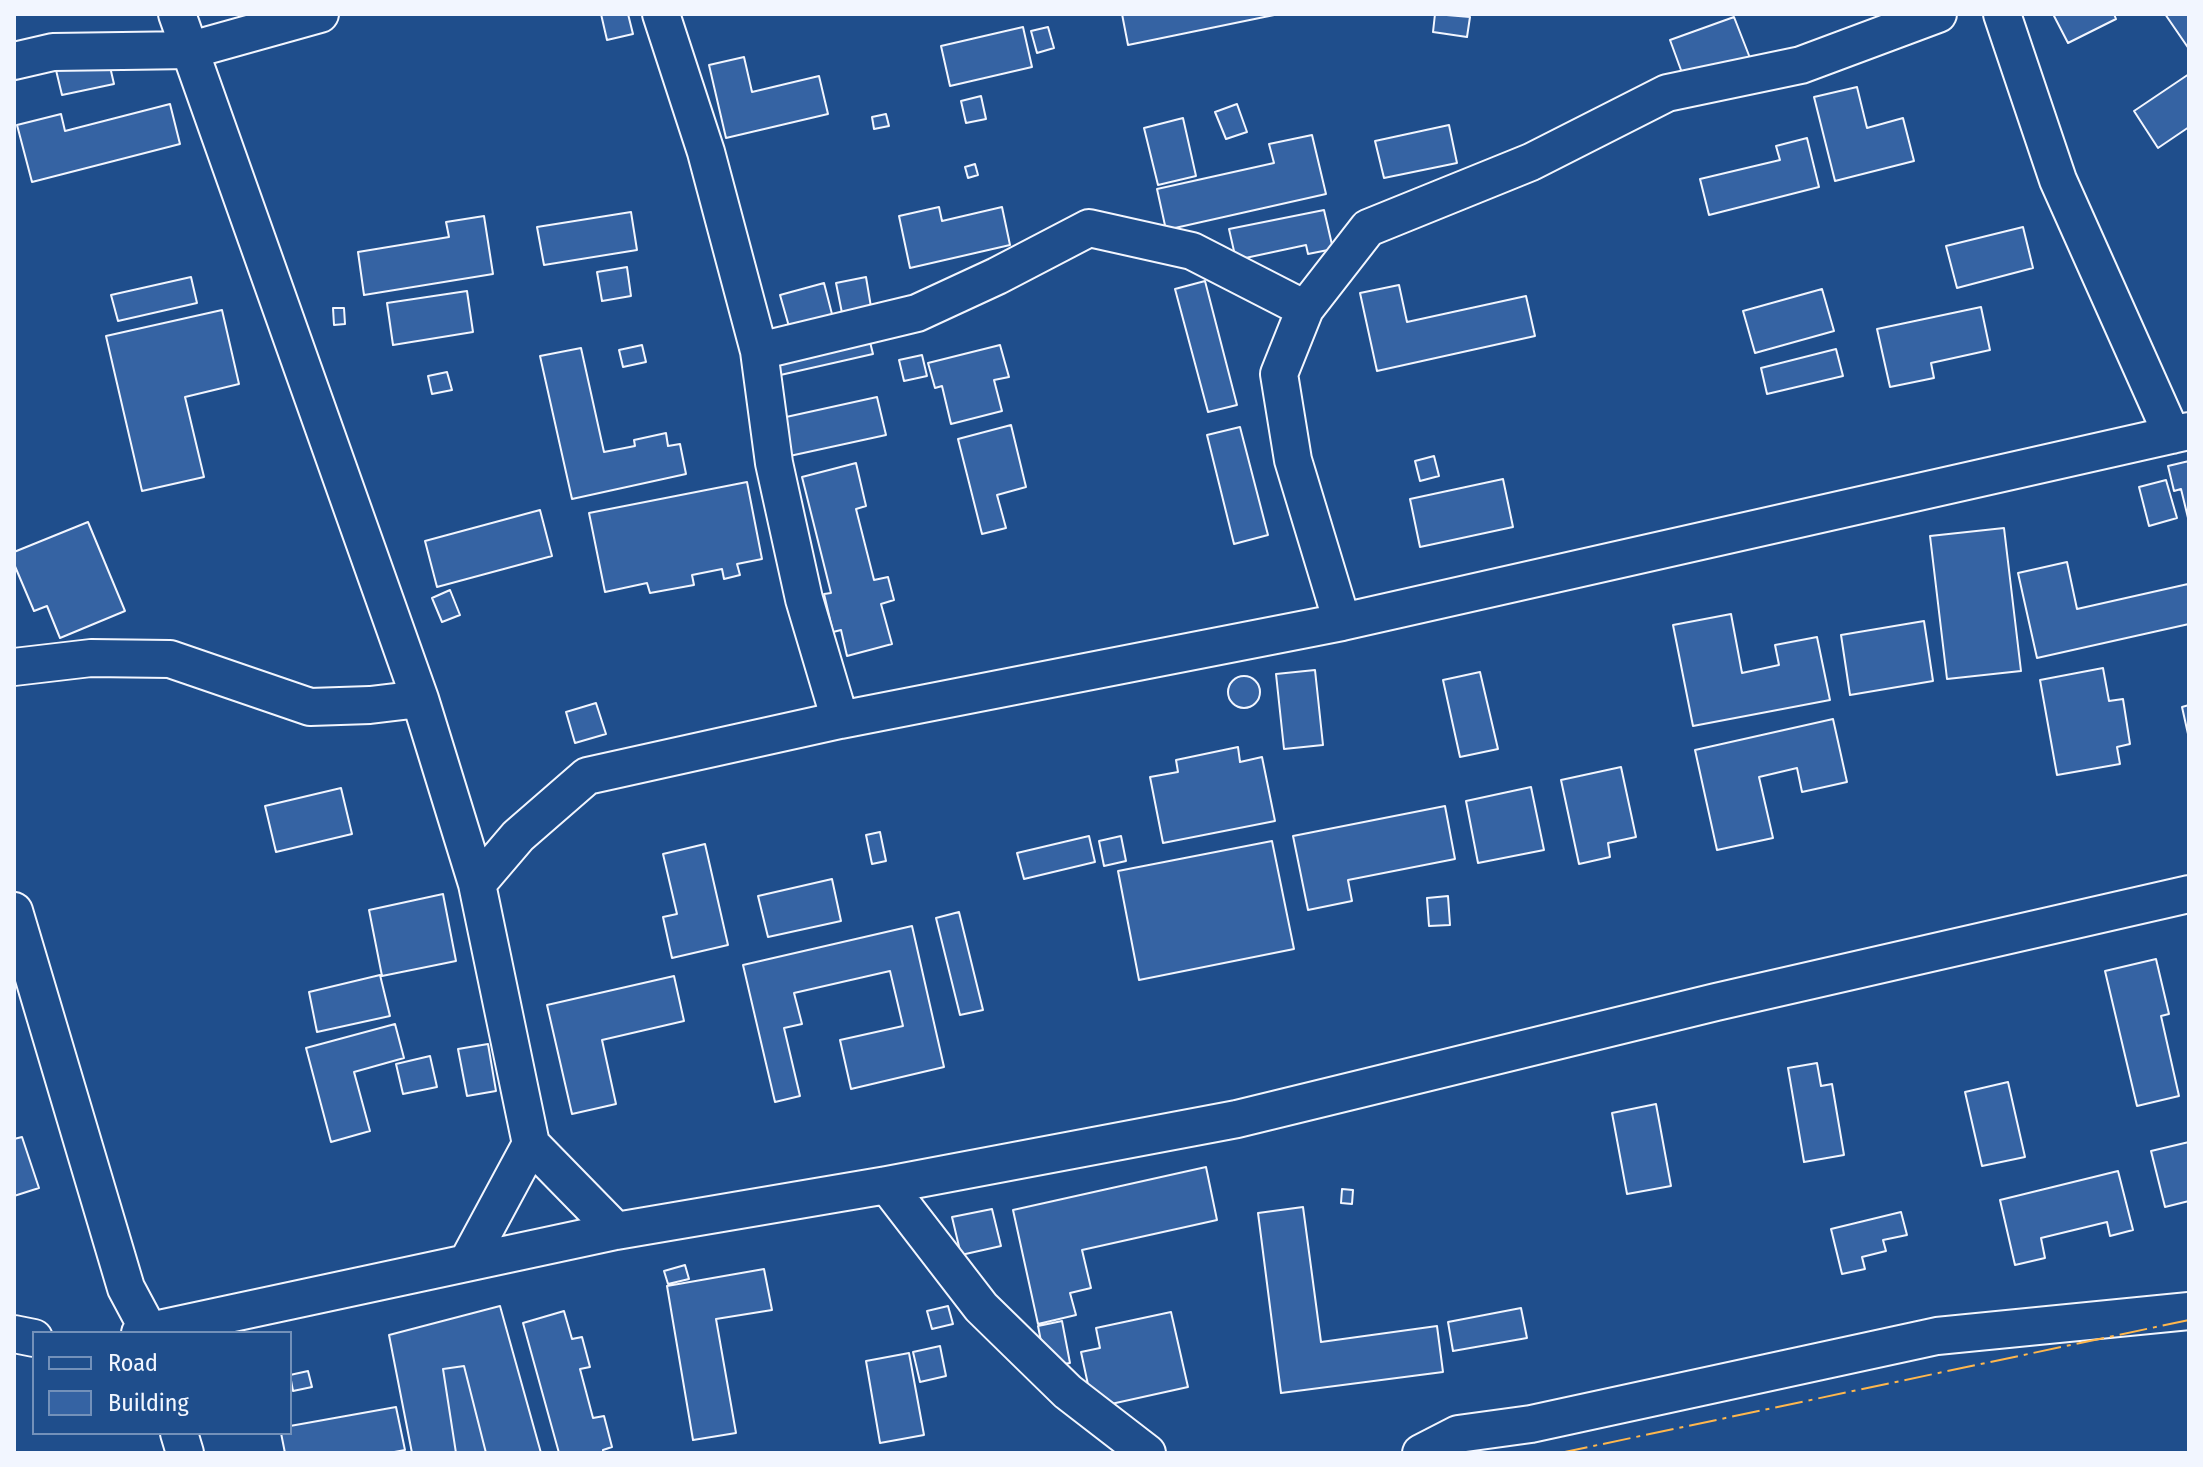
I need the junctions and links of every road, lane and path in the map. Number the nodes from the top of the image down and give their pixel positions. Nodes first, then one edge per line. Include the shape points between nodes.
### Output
1 (177, 14) edge
2 (320, 14) edge
3 (661, 14) edge
4 (1938, 14) edge
5 (2002, 14) edge
6 (191, 50) junction
7 (14, 61) edge
8 (1305, 309) junction
9 (759, 351) junction
10 (2181, 433) edge
11 (1342, 622) junction
12 (14, 667) edge
13 (420, 699) junction
14 (840, 720) junction
15 (477, 884) junction
16 (2189, 894) edge
17 (14, 911) edge
18 (531, 1144) junction
19 (887, 1185) junction
20 (616, 1231) junction
21 (468, 1261) junction
22 (2189, 1311) edge
23 (149, 1331) edge
24 (154, 1331) edge
25 (1534, 1438) edge
26 (1147, 1453) edge
27 (1421, 1453) edge

1 - 6 street
2 - 6 street
3 - 9 street via 706,152
4 - 8 street via 1801,65 1667,93 1531,162 1368,228
5 - 10 street via 2058,180
6 - 7 street via 53,52
6 - 13 street
8 - 9 street via 1192,251 1089,228 917,313
8 - 11 street via 1279,374 1293,460
9 - 14 street via 774,463 804,599
10 - 11 street
11 - 14 street
12 - 13 street via 91,658 170,659 310,707
13 - 15 street
14 - 15 street via 587,776 518,836
15 - 18 street
16 - 19 street via 1237,1119
17 - 23 street via 126,1288
18 - 20 street
18 - 21 street
19 - 20 street
19 - 26 street via 981,1307 1068,1392
20 - 21 street
21 - 24 street
22 - 25 street via 1937,1336
25 - 27 street via 1458,1434

